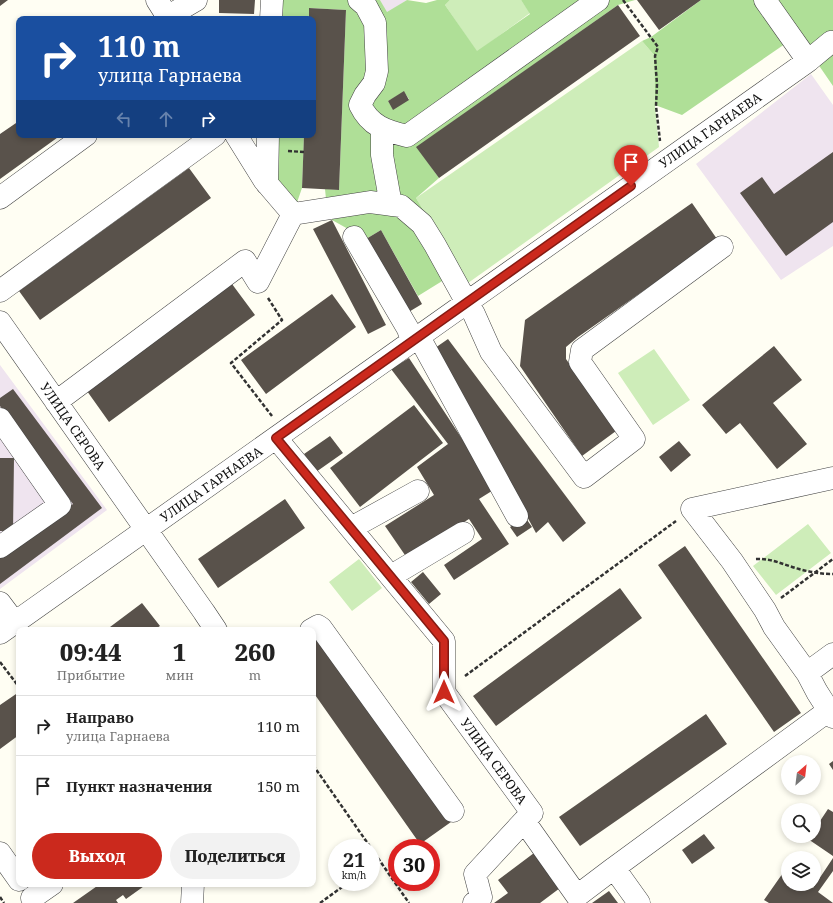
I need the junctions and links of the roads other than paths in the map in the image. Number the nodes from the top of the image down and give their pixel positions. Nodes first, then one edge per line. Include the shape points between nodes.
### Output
1 (196, 0) edge
2 (272, 0) edge
3 (359, 0) edge
4 (598, 0) edge
5 (765, 0) edge
6 (164, 12) edge
7 (271, 16) edge
8 (833, 43) edge
9 (811, 59) junction
10 (382, 128) junction
11 (82, 138) edge
12 (211, 138) edge
13 (238, 138) edge
14 (268, 138) edge
15 (267, 184) junction
16 (0, 198) edge
17 (391, 205) junction
18 (294, 214) junction
19 (354, 237) dead end
20 (722, 247) dead end
21 (0, 291) edge
22 (467, 303) junction
23 (2, 330) edge
24 (416, 339) junction
25 (56, 402) junction
26 (0, 419) edge
27 (276, 438) junction
28 (833, 478) edge
29 (418, 491) dead end
30 (517, 516) dead end
31 (351, 528) junction
32 (146, 530) junction
33 (463, 533) dead end
34 (0, 548) edge
35 (391, 576) junction
36 (0, 603) edge
37 (214, 627) edge
38 (316, 627) edge
39 (7, 628) edge
40 (833, 654) edge
41 (807, 672) junction
42 (830, 714) edge
43 (453, 811) dead end
44 (524, 821) junction
45 (0, 853) edge
46 (614, 868) junction
47 (16, 876) edge
48 (46, 887) edge
49 (193, 887) edge
50 (30, 895) edge
51 (577, 899) edge
52 (192, 903) edge
53 (474, 903) edge
54 (638, 903) edge

1 - 6 street
2 - 7 street
3 - 10 street via 366,6 375,23 377,71 374,83 360,106 364,114
4 - 10 street via 407,136
5 - 9 street
8 - 9 street, УЛИЦА ГАРНАЕВА
9 - 22 street, УЛИЦА ГАРНАЕВА
10 - 17 street via 382,155
11 - 16 street
12 - 21 street
13 - 15 street
14 - 15 street
15 - 18 street
17 - 18 street via 370,202
17 - 22 street via 401,206 422,224
18 - 25 street via 258,282 245,261
19 - 24 street
20 - 22 street via 582,350 580,362 634,439 584,478 492,352
22 - 24 street, УЛИЦА ГАРНАЕВА
23 - 25 street, УЛИЦА СЕРОВА
24 - 27 street, УЛИЦА ГАРНАЕВА
24 - 30 street
25 - 32 street, УЛИЦА СЕРОВА
26 - 34 street via 60,505
27 - 31 street
27 - 32 street, УЛИЦА ГАРНАЕВА
28 - 41 street via 692,509 732,562
29 - 31 street
31 - 35 street
32 - 37 street, УЛИЦА СЕРОВА
32 - 39 street, УЛИЦА ГАРНАЕВА
33 - 35 street
35 - 44 street, УЛИЦА СЕРОВА via 444,641 444,692 532,813
36 - 39 street
38 - 43 street via 321,628
40 - 41 street
41 - 42 street
42 - 46 street, УЛИЦА СЕРОВА
44 - 51 street, УЛИЦА СЕРОВА
44 - 53 street via 476,874 481,897
45 - 47 street
46 - 51 street, УЛИЦА СЕРОВА
46 - 54 street
48 - 50 street
49 - 52 street

